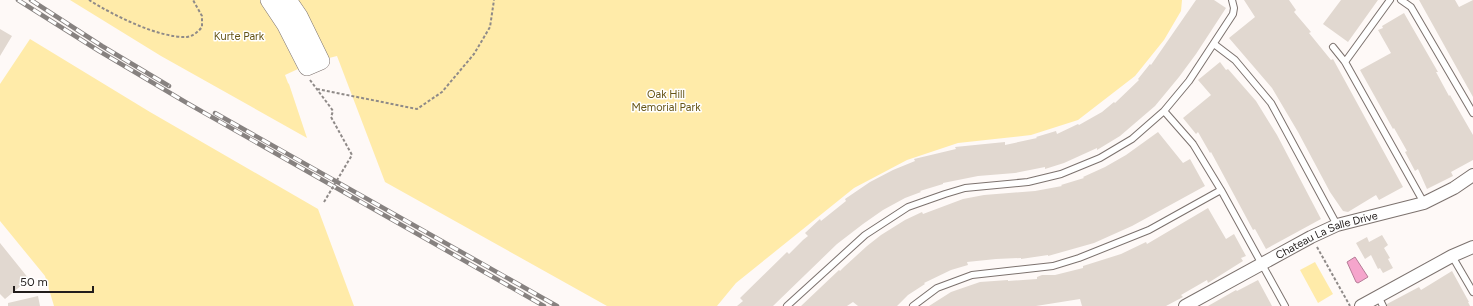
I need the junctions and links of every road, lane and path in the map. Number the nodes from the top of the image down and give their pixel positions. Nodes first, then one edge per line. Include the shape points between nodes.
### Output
1 (89, 0) edge
2 (192, 0) edge
3 (269, 0) edge
4 (288, 0) edge
5 (494, 0) edge
6 (1232, 0) edge
7 (1390, 0) edge
8 (1401, 0) edge
9 (1214, 44) junction
10 (1333, 47) dead end
11 (1345, 62) junction
12 (304, 78) dead end
13 (317, 89) junction
14 (1164, 111) junction
15 (1473, 113) edge
16 (1473, 175) edge
17 (1221, 190) junction
18 (324, 202) dead end
19 (1424, 203) junction
20 (1337, 224) junction
21 (1311, 237) junction
22 (1473, 247) edge
23 (1452, 256) junction
24 (1262, 264) junction
25 (1473, 292) edge
26 (1380, 301) edge
27 (787, 306) edge
28 (913, 306) edge
29 (1185, 306) edge
30 (1285, 306) edge
31 (1350, 306) edge
32 (1361, 306) edge

1 - 2 path via 152,31 188,37 202,27 202,16
3 - 4 street via 307,66 321,61 299,16
5 - 13 path via 490,27 474,54 442,92 418,109
6 - 9 lane via 1233,14
7 - 11 lane
8 - 15 lane via 1411,7
9 - 14 lane via 1189,81
9 - 20 lane via 1235,60 1271,103
10 - 11 lane
11 - 19 lane
12 - 13 path via 311,80
13 - 18 path, bridge via 331,108 331,117 352,155
14 - 17 lane via 1193,144
14 - 27 lane via 1132,139 1100,158 1061,174 1028,182 965,188 908,207 865,235
16 - 19 street, Chateau La Salle Drive
17 - 24 lane
17 - 28 lane via 1148,230 1080,258 1053,266 972,275 937,288
19 - 20 street, Chateau La Salle Drive
20 - 21 street, Chateau La Salle Drive
21 - 24 street, Chateau La Salle Drive
21 - 31 path
22 - 23 street
23 - 25 lane
23 - 26 street
24 - 29 street, Chateau La Salle Drive
24 - 30 lane
26 - 32 street

